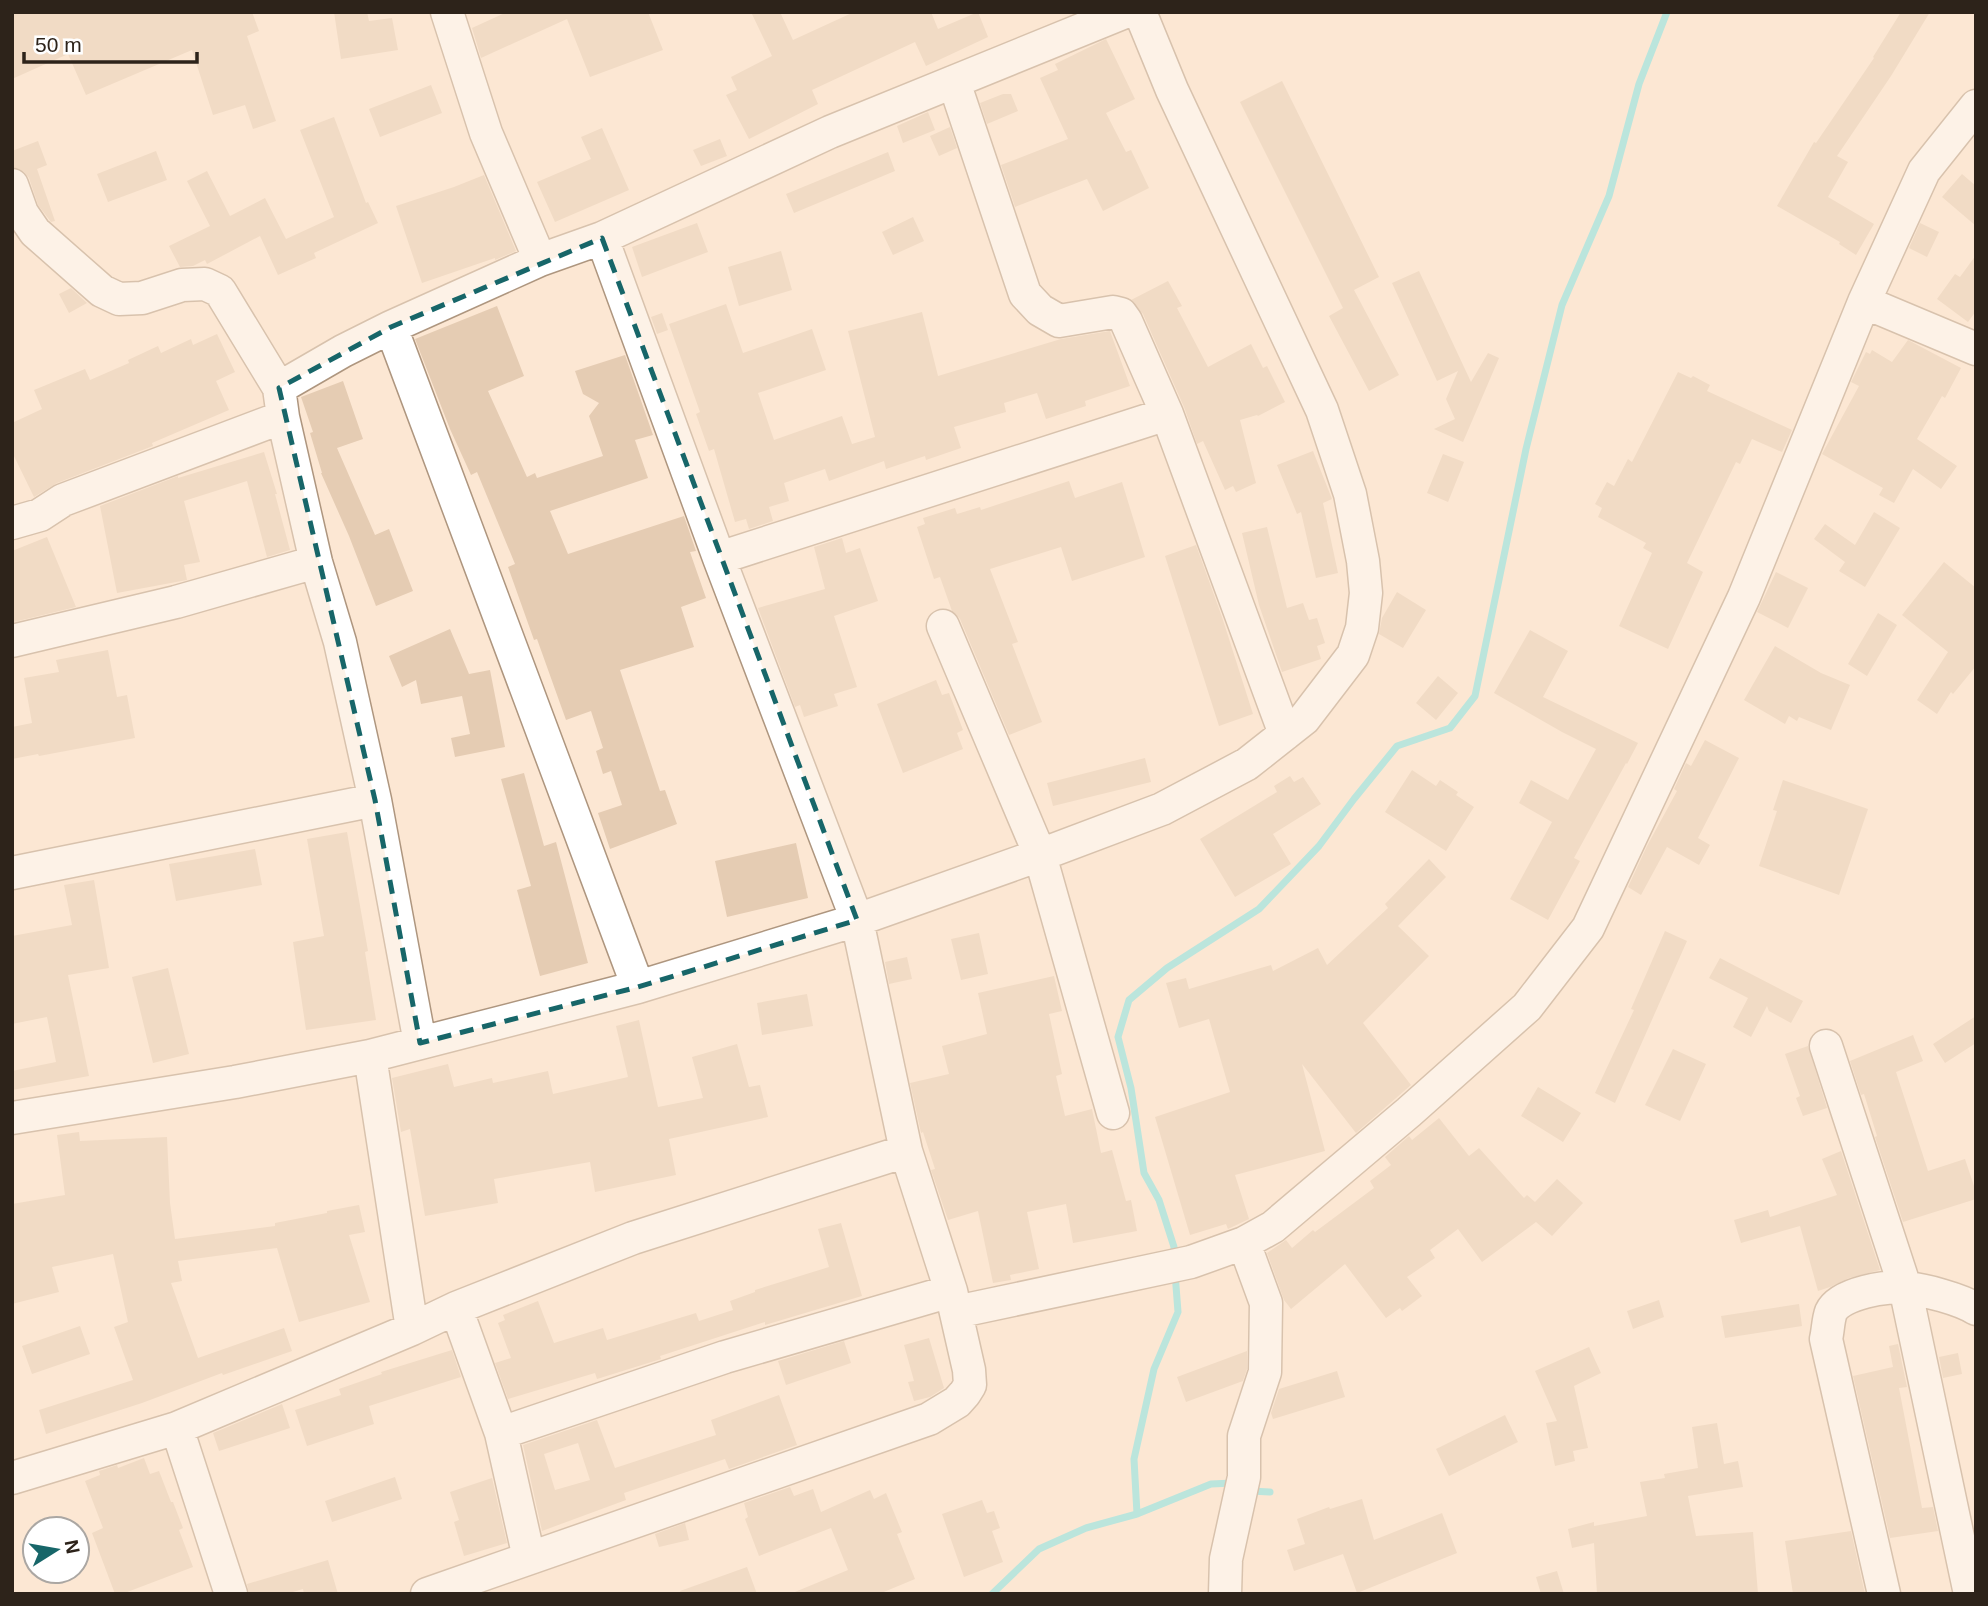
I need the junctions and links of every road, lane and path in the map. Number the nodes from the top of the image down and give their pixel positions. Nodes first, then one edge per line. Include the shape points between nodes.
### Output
1 (447, 12) edge
2 (1125, 12) edge
3 (1140, 12) edge
4 (954, 82) junction
5 (1976, 106) edge
6 (16, 205) edge
7 (602, 238) junction
8 (540, 260) junction
9 (1864, 302) junction
10 (391, 327) junction
11 (1976, 349) edge
12 (281, 403) junction
13 (1167, 414) junction
14 (12, 523) edge
15 (719, 558) junction
16 (316, 562) junction
17 (943, 626) dead end
18 (12, 641) edge
19 (1285, 734) junction
20 (375, 800) junction
21 (1040, 855) junction
22 (12, 873) edge
23 (857, 920) junction
24 (638, 987) junction
25 (420, 1043) junction
26 (1826, 1046) dead end
27 (370, 1056) junction
28 (1112, 1113) dead end
29 (12, 1118) edge
30 (906, 1152) junction
31 (1244, 1243) junction
32 (1905, 1287) junction
33 (953, 1302) junction
34 (456, 1308) junction
35 (1976, 1309) edge
36 (412, 1329) junction
37 (177, 1428) junction
38 (501, 1433) junction
39 (12, 1479) edge
40 (529, 1558) junction
41 (231, 1594) edge
42 (427, 1594) edge
43 (1225, 1594) edge
44 (1884, 1594) edge
45 (1970, 1594) edge

1 - 8 street via 486,133
2 - 4 street
3 - 19 street via 1322,410 1350,494 1366,593 1362,628 1353,655 1304,719
4 - 7 street via 830,132
4 - 13 street via 1025,293 1040,310 1059,321 1121,314
5 - 9 street via 1924,171
6 - 12 street via 35,232 102,291 118,299 142,298 183,285 205,284 220,291
7 - 8 street
7 - 15 street
8 - 10 street
9 - 11 street
9 - 31 street via 1744,597 1588,928 1527,1007 1273,1227
10 - 12 street via 343,351
10 - 24 street
12 - 14 street
12 - 16 street
13 - 15 street
13 - 19 street
15 - 23 street
16 - 18 street via 176,602
16 - 20 street via 340,642
17 - 21 street
19 - 21 street via 1247,764 1162,809
20 - 22 street
20 - 25 street
21 - 23 street
21 - 28 street
23 - 24 street
23 - 30 street
24 - 25 street
25 - 27 street
26 - 32 street
27 - 29 street
27 - 36 street
30 - 33 street
30 - 34 street via 633,1238
31 - 33 street via 1175,1265
31 - 43 street via 1266,1303 1265,1372 1244,1436 1243,1485 1226,1559
32 - 35 street
32 - 44 street via 1846,1298 1831,1311 1826,1339
32 - 45 street
33 - 38 street via 726,1357
33 - 40 street via 970,1385 957,1402 929,1419
34 - 36 street
34 - 38 street
36 - 37 street
37 - 39 street
37 - 41 street
38 - 40 street
40 - 42 street

